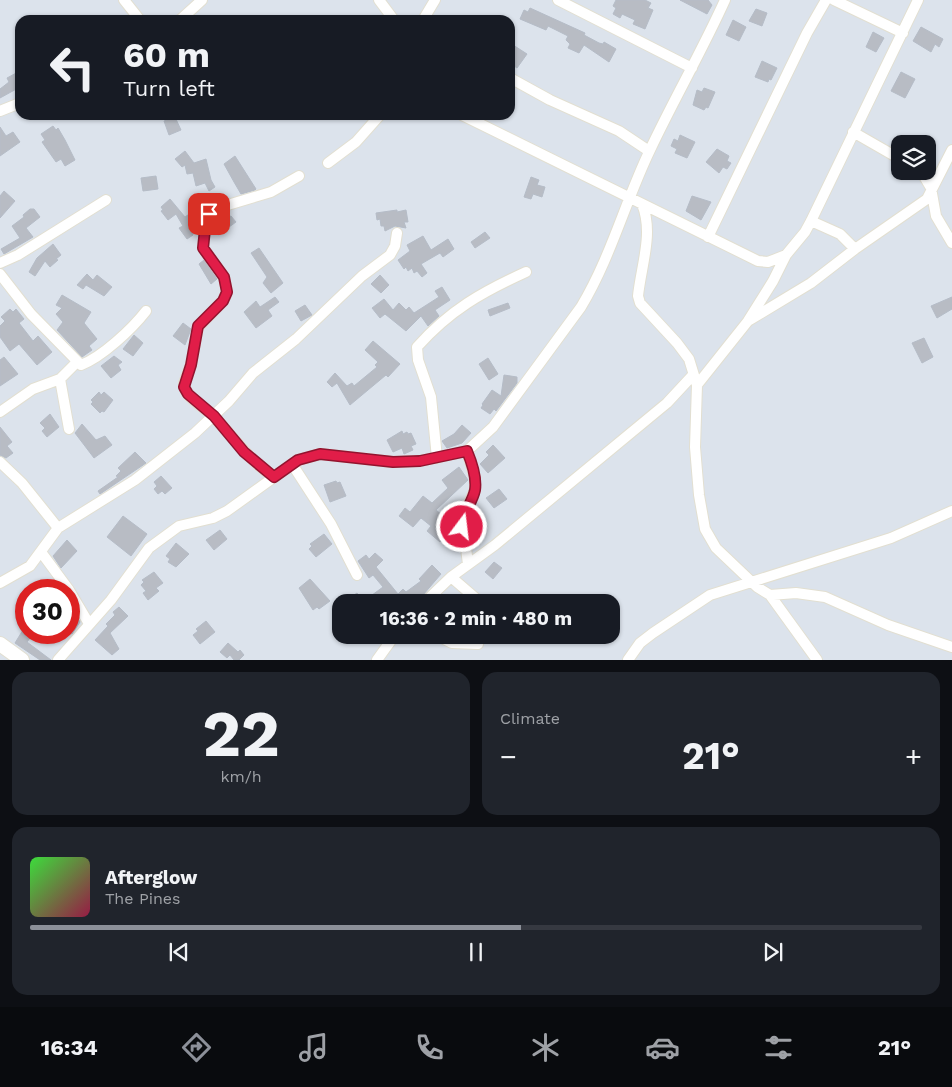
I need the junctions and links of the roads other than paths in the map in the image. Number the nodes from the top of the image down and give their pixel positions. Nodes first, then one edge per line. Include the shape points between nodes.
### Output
1 (124, 0) edge
2 (202, 0) edge
3 (379, 0) edge
4 (435, 0) edge
5 (558, 0) edge
6 (725, 0) edge
7 (826, 0) edge
8 (834, 0) edge
9 (918, 0) edge
10 (136, 15) edge
11 (186, 15) edge
12 (390, 15) edge
13 (427, 15) edge
14 (903, 33) junction
15 (692, 68) junction
16 (515, 81) edge
17 (15, 104) edge
18 (0, 111) edge
19 (376, 120) edge
20 (472, 120) edge
21 (853, 132) junction
22 (952, 150) edge
23 (649, 151) junction
24 (891, 154) edge
25 (328, 163) dead end
26 (938, 175) joint
27 (299, 176) dead end
28 (926, 180) edge
29 (932, 194) junction
30 (630, 199) junction
31 (106, 200) dead end
32 (642, 204) junction
33 (811, 221) junction
34 (397, 233) dead end
35 (708, 237) junction
36 (952, 243) edge
37 (855, 249) junction
38 (786, 254) junction
39 (0, 263) edge
40 (526, 272) dead end
41 (0, 274) edge
42 (146, 311) dead end
43 (748, 321) junction
44 (77, 362) junction
45 (60, 379) junction
46 (695, 380) junction
47 (0, 412) edge
48 (214, 416) junction
49 (69, 429) dead end
50 (467, 451) junction
51 (437, 458) junction
52 (0, 462) edge
53 (292, 464) junction
54 (274, 477) junction
55 (952, 511) edge
56 (58, 528) junction
57 (41, 552) junction
58 (468, 564) junction
59 (356, 575) dead end
60 (451, 577) junction
61 (61, 579) edge
62 (751, 581) junction
63 (0, 583) edge
64 (433, 594) edge
65 (471, 594) edge
66 (770, 596) junction
67 (80, 609) edge
68 (88, 622) junction
69 (0, 644) edge
70 (389, 644) edge
71 (952, 647) edge
72 (22, 660) edge
73 (58, 660) edge
74 (377, 660) edge
75 (628, 660) edge
76 (817, 660) edge

1 - 10 street
2 - 11 street
3 - 12 street
4 - 13 street
5 - 15 street
6 - 15 street
7 - 35 street
8 - 14 street
9 - 14 street
14 - 21 street
15 - 23 street
16 - 23 street via 619,131
17 - 18 street
19 - 25 street via 356,142
20 - 30 street
21 - 24 street
21 - 33 street
22 - 26 street
23 - 30 street
26 - 29 street
27 - 48 street via 271,192 216,210 206,220 203,248 224,277 227,292 223,301 198,326 184,387
28 - 29 street
29 - 36 street via 936,216
29 - 37 street
30 - 32 street
30 - 50 street via 604,263 581,307 492,427
31 - 39 street
32 - 35 street
32 - 46 street via 648,218 648,232 640,276 640,303 677,343 689,360
33 - 37 street via 840,234
33 - 38 street
34 - 48 street via 390,255 253,373
35 - 38 street via 758,261 768,262
37 - 43 street via 811,283
38 - 43 street
40 - 51 street via 463,304 417,347 418,360 431,397
41 - 44 street via 30,314
42 - 44 street via 89,362 81,365
43 - 46 street
44 - 45 street
45 - 47 street via 33,389
45 - 49 street
46 - 58 street via 539,510
46 - 62 street via 695,447 705,528 716,548
48 - 54 street via 244,452
48 - 56 street via 135,480
50 - 51 street
50 - 58 street via 475,478 474,490 462,517
51 - 53 street via 393,462 320,454
52 - 56 street via 22,483
53 - 54 street
53 - 59 street via 331,524
54 - 68 street via 227,511 213,518 179,526 149,548 111,600
55 - 62 street via 882,541
56 - 57 street
57 - 61 street
57 - 63 street via 30,566
58 - 60 street
60 - 64 street
60 - 65 street
62 - 66 street
62 - 75 street via 698,602 640,643
66 - 71 street via 796,593 825,597 888,625
66 - 76 street
67 - 68 street
68 - 73 street
69 - 72 street
70 - 74 street

